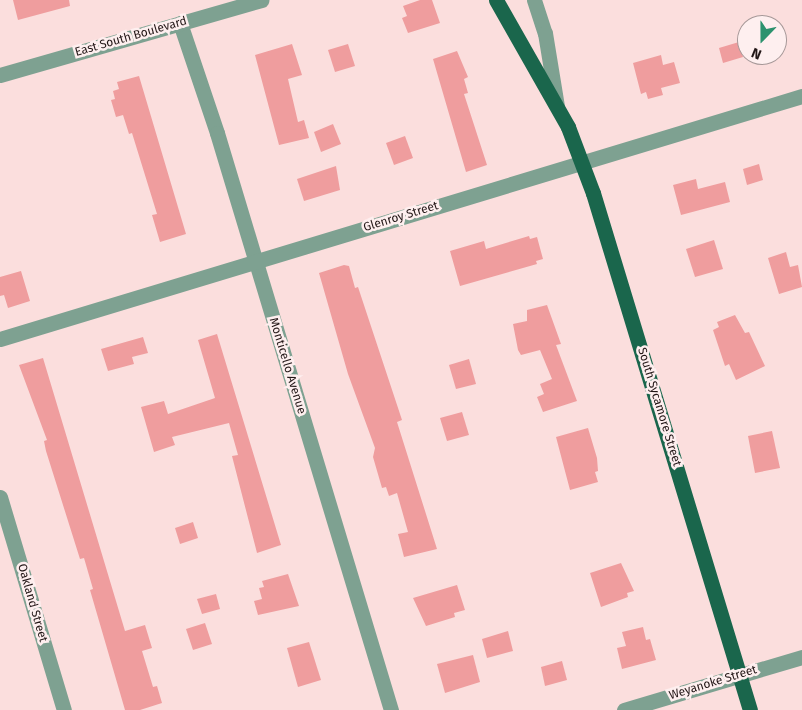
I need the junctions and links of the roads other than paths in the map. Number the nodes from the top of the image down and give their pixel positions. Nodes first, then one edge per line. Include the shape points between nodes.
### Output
1 (261, 0) edge
2 (496, 0) edge
3 (534, 0) edge
4 (180, 23) junction
5 (0, 76) edge
6 (802, 96) edge
7 (558, 108) junction
8 (582, 163) junction
9 (256, 263) junction
10 (0, 340) edge
11 (0, 497) edge
12 (802, 657) edge
13 (739, 674) junction
14 (64, 710) edge
15 (391, 710) edge
16 (624, 710) edge
17 (750, 710) edge

1 - 4 street, East South Boulevard
2 - 7 main road, South Sycamore Street
3 - 7 street, South Sycamore Street via 545,32
4 - 5 street, East South Boulevard
4 - 9 street, Monticello Avenue
6 - 8 street, Glenroy Street
7 - 8 main road, South Sycamore Street
8 - 9 street, Glenroy Street
8 - 13 main road, South Sycamore Street via 607,233
9 - 10 street, Glenroy Street
9 - 15 street, Monticello Avenue
11 - 14 street, Oakland Street
12 - 13 street, Weyanoke Street
13 - 16 street, Weyanoke Street
13 - 17 main road, South Sycamore Street

